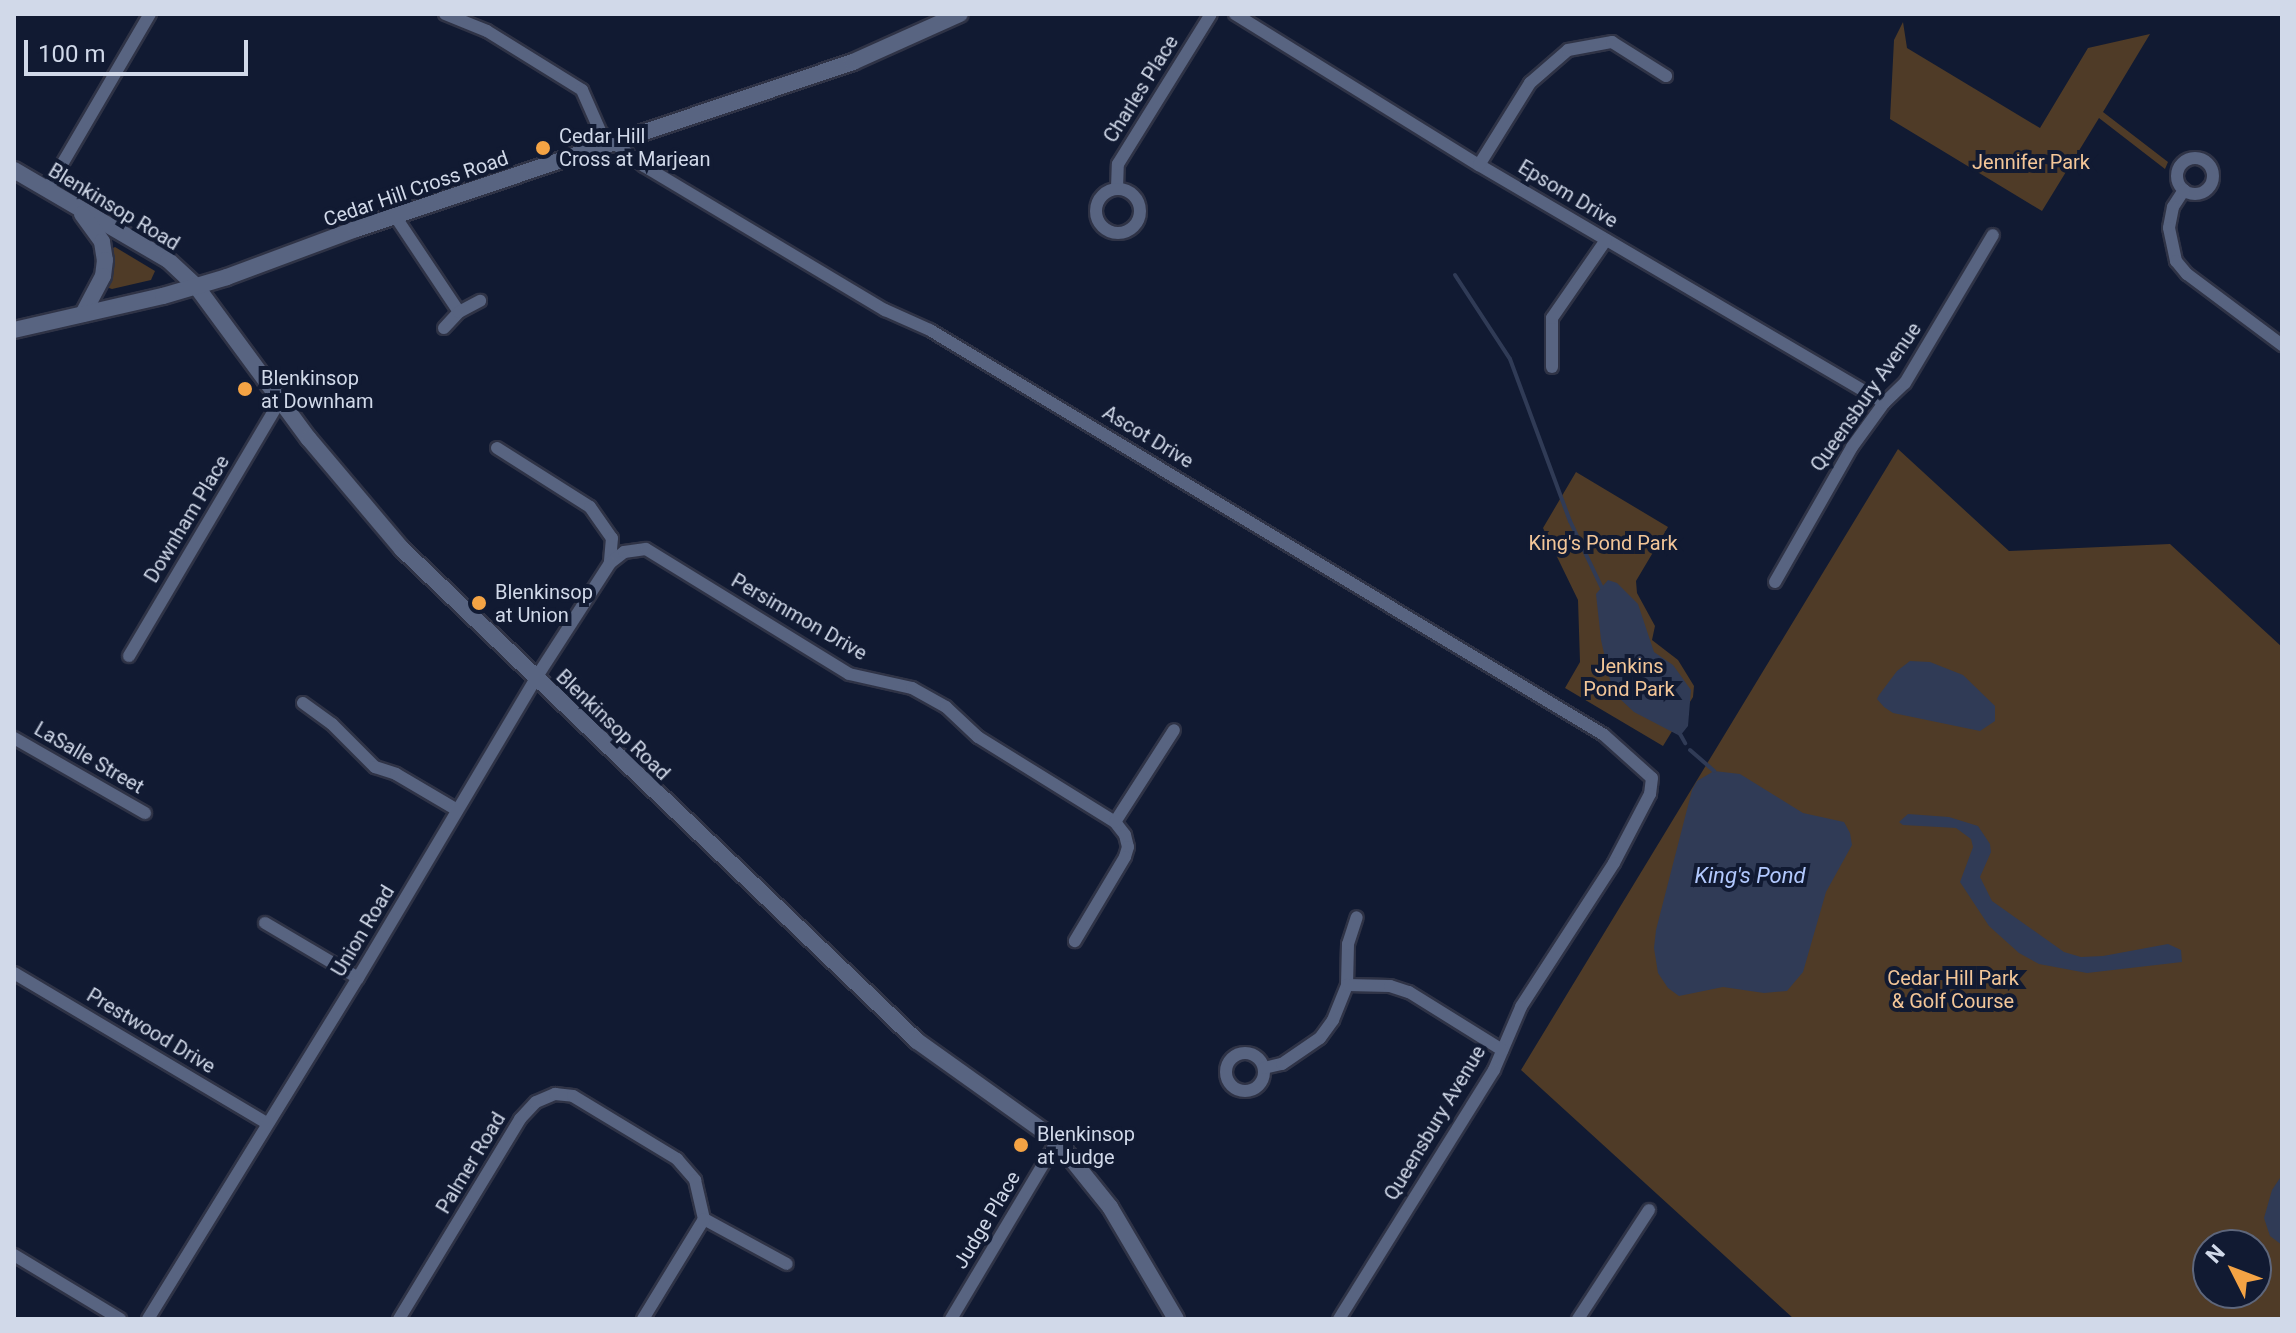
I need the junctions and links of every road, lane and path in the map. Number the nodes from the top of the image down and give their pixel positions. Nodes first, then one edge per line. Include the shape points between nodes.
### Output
1 (150, 14) edge
2 (445, 14) edge
3 (960, 14) edge
4 (1211, 14) edge
5 (1235, 14) edge
6 (1666, 76) dead end
7 (613, 144) junction
8 (1479, 165) junction
9 (14, 170) edge
10 (1117, 188) dead end
11 (47, 190) junction
12 (2184, 190) dead end
13 (77, 207) junction
14 (395, 216) junction
15 (1993, 235) dead end
16 (1606, 240) junction
17 (196, 286) junction
18 (480, 301) dead end
19 (459, 312) junction
20 (83, 314) junction
21 (444, 328) dead end
22 (14, 330) edge
23 (2282, 345) edge
24 (1552, 367) dead end
25 (280, 401) junction
26 (1884, 403) junction
27 (497, 448) dead end
28 (610, 563) junction
29 (1775, 582) dead end
30 (129, 656) dead end
31 (536, 678) junction
32 (303, 703) dead end
33 (1174, 730) dead end
34 (14, 738) edge
35 (1652, 778) joint
36 (457, 810) junction
37 (145, 813) dead end
38 (1115, 822) junction
39 (1357, 917) dead end
40 (265, 923) dead end
41 (1075, 941) dead end
42 (14, 973) edge
43 (358, 978) junction
44 (1347, 985) junction
45 (1502, 1050) junction
46 (1264, 1068) dead end
47 (268, 1124) junction
48 (1057, 1141) junction
49 (1649, 1210) dead end
50 (704, 1219) junction
51 (14, 1255) edge
52 (787, 1264) dead end
53 (120, 1319) edge
54 (148, 1319) edge
55 (399, 1319) edge
56 (643, 1319) edge
57 (951, 1319) edge
58 (1176, 1319) edge
59 (1339, 1319) edge
60 (1578, 1319) edge

1 - 11 street
2 - 7 street via 487,31 582,90 601,133
3 - 7 street, Cedar Hill Cross Road via 853,62
4 - 10 street, Charles Place via 1118,164
5 - 8 street, Epsom Drive
6 - 8 street via 1612,42 1568,50 1530,83
7 - 14 street, Cedar Hill Cross Road
7 - 35 street, Ascot Drive via 1604,735
8 - 16 street, Epsom Drive
9 - 11 street, Blenkinsop Road
11 - 13 street, Blenkinsop Road
12 - 23 street via 2169,228 2176,261
13 - 17 street, Blenkinsop Road via 168,260
13 - 20 street via 102,242 105,260 103,276
14 - 17 street, Cedar Hill Cross Road
14 - 19 street
15 - 26 street, Queensbury Avenue via 1905,383
16 - 24 street via 1552,318
16 - 26 street, Epsom Drive
17 - 20 street, Cedar Hill Cross Road
17 - 25 street, Blenkinsop Road
18 - 19 street
19 - 21 street
20 - 22 street, Cedar Hill Cross Road
25 - 30 street, Downham Place
25 - 31 street, Blenkinsop Road via 402,549
26 - 29 street, Queensbury Avenue
27 - 28 street via 590,507 612,538
28 - 31 street, Union Road
28 - 38 street, Persimmon Drive via 624,552 646,549 849,674 912,688 946,707 978,737
31 - 36 street, Union Road
31 - 48 street, Blenkinsop Road via 917,1041
32 - 36 street via 375,767
33 - 38 street
34 - 37 street, LaSalle Street
35 - 45 street, Queensbury Avenue via 1650,794 1614,863 1521,1007
36 - 43 street, Union Road
38 - 41 street via 1125,835 1125,857
39 - 44 street via 1348,944
40 - 43 street
42 - 47 street, Prestwood Drive
43 - 47 street, Union Road
44 - 45 street via 1409,992
44 - 46 street via 1320,1038 1282,1064
45 - 59 street, Queensbury Avenue
47 - 54 street, Union Road
48 - 57 street, Judge Place
48 - 58 street, Blenkinsop Road via 1110,1207
49 - 60 street
50 - 52 street
50 - 55 street, Palmer Road via 695,1180 677,1159 573,1096 555,1094 536,1102 520,1119
50 - 56 street
51 - 53 street

